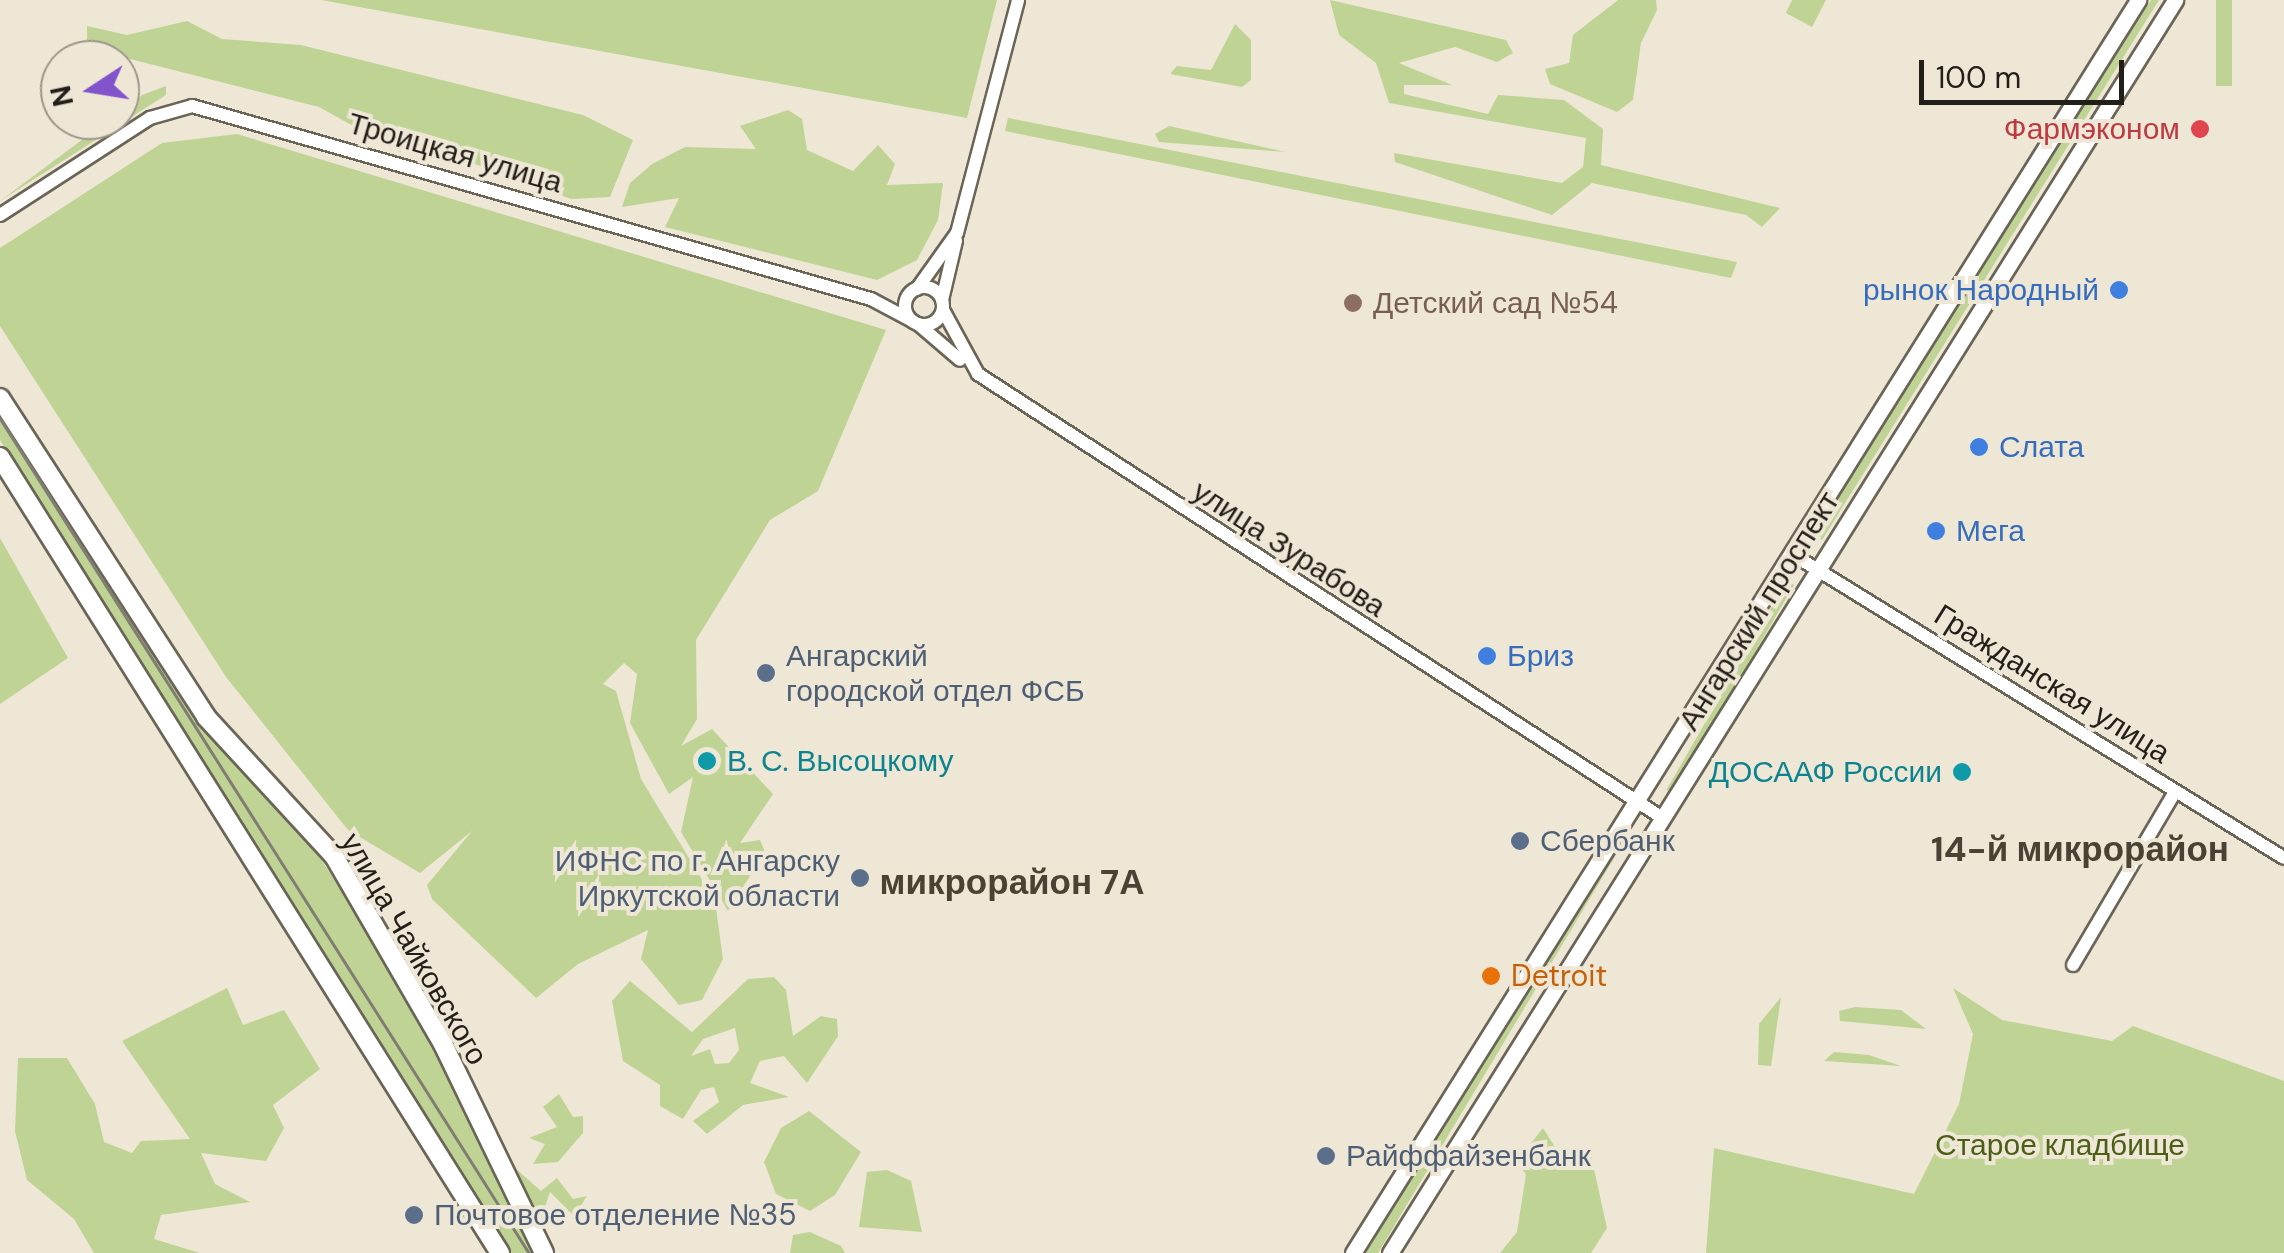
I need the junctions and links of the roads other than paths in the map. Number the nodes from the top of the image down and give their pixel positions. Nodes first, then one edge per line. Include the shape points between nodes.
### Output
1 (1018, 0) edge
2 (2138, 0) edge
3 (2175, 0) edge
4 (0, 215) edge
5 (957, 234) junction
6 (914, 291) junction
7 (871, 299) junction
8 (942, 305) junction
9 (916, 322) junction
10 (978, 374) junction
11 (0, 398) edge
12 (0, 457) edge
13 (1792, 554) junction
14 (1817, 568) junction
15 (2175, 792) junction
16 (1638, 803) junction
17 (1660, 817) junction
18 (2284, 858) edge
19 (2073, 966) dead end
20 (500, 1253) edge
21 (544, 1253) edge
22 (1353, 1253) edge
23 (1390, 1253) edge

1 - 5 street
2 - 13 street, Ангарский проспект
3 - 14 street, Ангарский проспект
4 - 7 street, Троицкая улица via 150,118 192,106
5 - 6 street
5 - 8 street
6 - 7 street
6 - 8 street
6 - 9 street
7 - 9 street, Троицкая улица
8 - 9 street via 934,323
8 - 10 street, улица Зурабова
9 - 10 street, Троицкая улица
10 - 16 street, улица Зурабова
11 - 21 main road, улица Чайковского via 206,717 334,856 443,1044
12 - 20 main road
13 - 14 street, Гражданская улица
13 - 16 street, Ангарский проспект
14 - 15 street, Гражданская улица
14 - 17 street, Ангарский проспект
15 - 18 street, Гражданская улица
15 - 19 street
16 - 17 street, улица Зурабова
16 - 22 street, Ангарский проспект
17 - 23 street, Ангарский проспект

